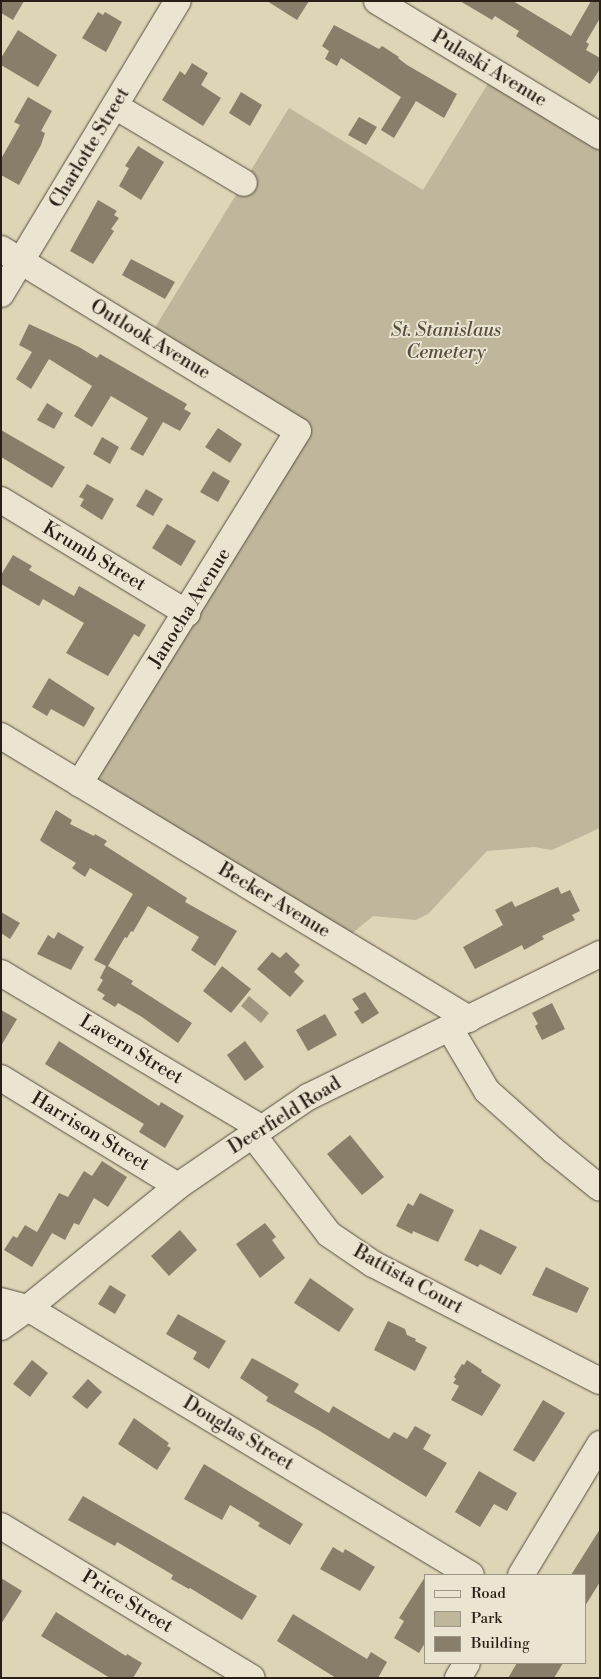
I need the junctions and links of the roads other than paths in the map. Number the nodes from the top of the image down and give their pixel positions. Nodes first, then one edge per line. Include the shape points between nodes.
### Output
1 (178, 1) edge
2 (378, 1) edge
3 (115, 106) junction
4 (600, 136) edge
5 (244, 183) dead end
6 (11, 255) edge
7 (1, 294) edge
8 (298, 431) joint
9 (1, 500) edge
10 (187, 613) junction
11 (1, 736) edge
12 (79, 784) junction
13 (600, 954) edge
14 (1, 973) edge
15 (459, 1024) junction
16 (1, 1078) edge
17 (257, 1131) junction
18 (178, 1186) junction
19 (600, 1188) edge
20 (1, 1301) edge
21 (28, 1308) junction
22 (1, 1327) edge
23 (600, 1381) edge
24 (600, 1444) edge
25 (1, 1526) edge
26 (469, 1574) edge
27 (522, 1574) edge
28 (466, 1664) edge
29 (252, 1678) edge
30 (458, 1678) edge

1 - 3 street, Charlotte Street
2 - 4 street, Pulaski Avenue
3 - 5 street
3 - 6 street, Charlotte Street
6 - 7 street, Charlotte Street
6 - 8 street, Outlook Avenue
8 - 10 street, Janocha Avenue
9 - 10 street, Krumb Street
10 - 12 street, Janocha Avenue
11 - 12 street, Becker Avenue
12 - 15 street, Becker Avenue
13 - 15 street, Deerfield Road
14 - 17 street, Lavern Street
15 - 17 street, Deerfield Road via 308,1098
15 - 19 street via 487,1091
16 - 18 street, Harrison Street
17 - 18 street, Deerfield Road
17 - 23 street, Battista Court via 329,1234 373,1264
18 - 21 street, Deerfield Road
20 - 21 street, Douglas Street
21 - 22 street, Deerfield Road
21 - 26 street, Douglas Street
24 - 27 street
25 - 29 street, Price Street
28 - 30 street

